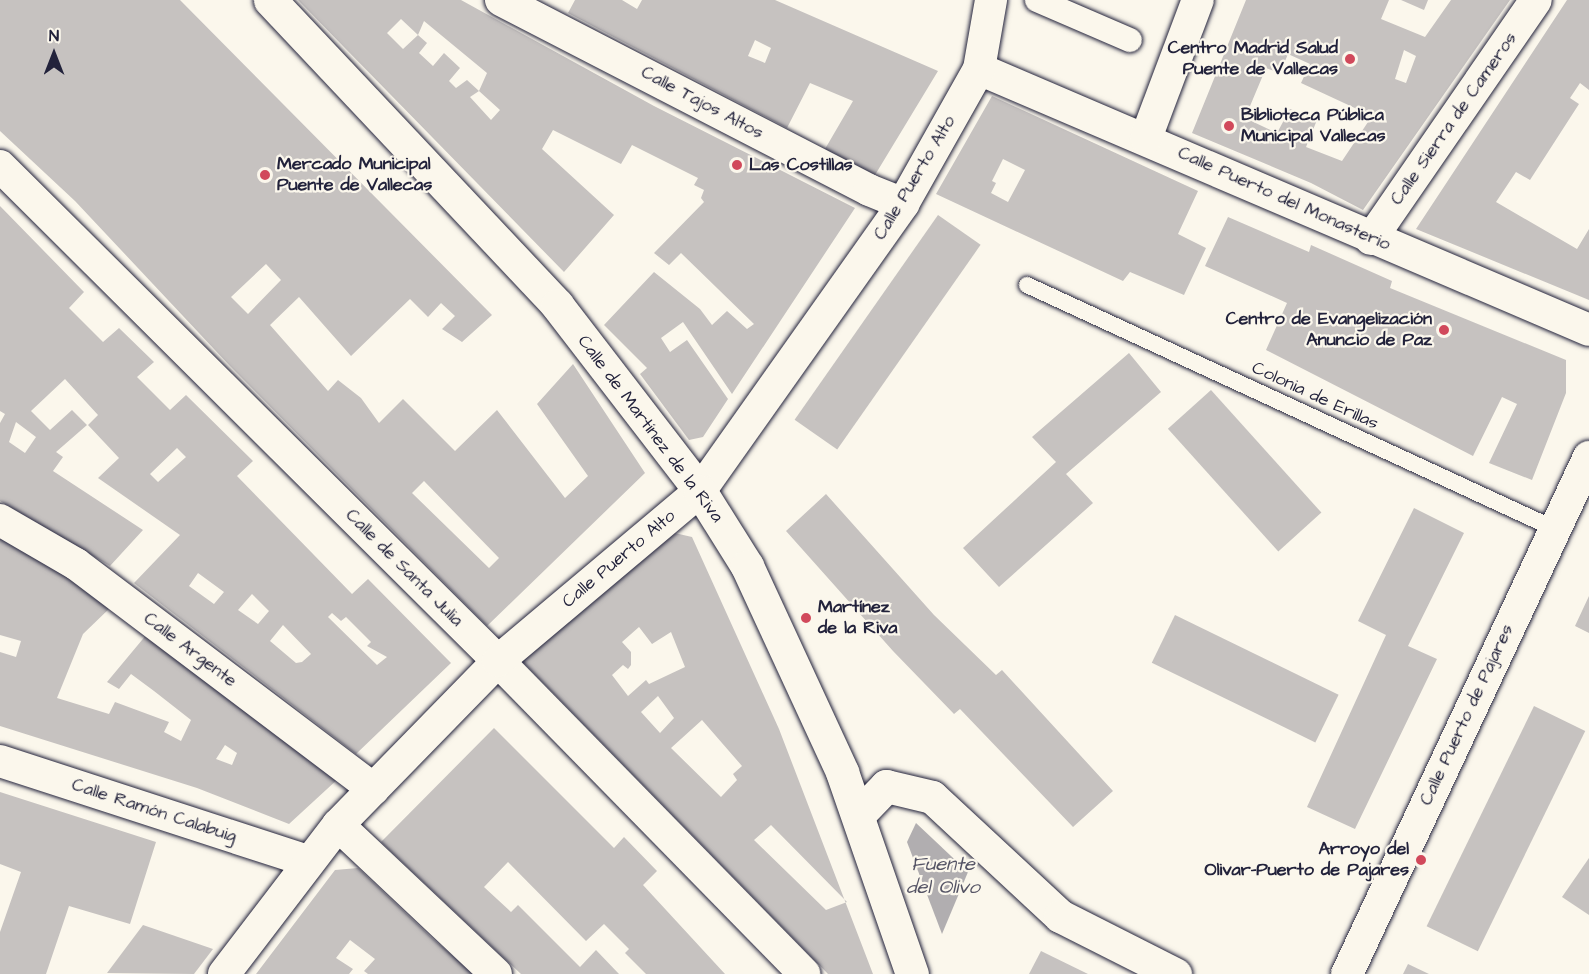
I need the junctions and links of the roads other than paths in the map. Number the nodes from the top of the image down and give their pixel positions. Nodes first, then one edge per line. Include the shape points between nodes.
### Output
1 (270, 0) edge
2 (501, 0) edge
3 (991, 0) edge
4 (1037, 0) edge
5 (1198, 0) edge
6 (1536, 0) edge
7 (549, 10) edge
8 (1131, 40) dead end
9 (979, 69) junction
10 (1146, 138) junction
11 (0, 166) edge
12 (903, 204) junction
13 (1371, 239) junction
14 (1027, 285) dead end
15 (1589, 330) edge
16 (1589, 457) edge
17 (700, 491) junction
18 (0, 520) edge
19 (1553, 528) junction
20 (498, 661) junction
21 (0, 761) edge
22 (373, 789) junction
23 (859, 814) junction
24 (339, 825) junction
25 (308, 861) junction
26 (224, 974) edge
27 (496, 974) edge
28 (805, 974) edge
29 (912, 974) edge
30 (1175, 974) edge
31 (1347, 974) edge

1 - 17 street, Calle de Martínez de la Riva via 557,305
2 - 7 street, Calle Tajos Altos
3 - 9 street, Calle Puerto Alto
4 - 8 street
5 - 10 street
6 - 13 street, Calle Sierra de Cameros
7 - 12 street, Calle Tajos Altos via 869,190
9 - 10 street, Calle Puerto del Monasterio
9 - 12 street, Calle Puerto Alto
10 - 13 street, Calle Puerto del Monasterio
11 - 20 street, Calle de Santa Julia
12 - 17 street, Calle Puerto Alto
13 - 15 street, Calle Puerto del Monasterio
14 - 19 lane, Colonia de Erillas
16 - 19 street, Calle Puerto de Pajares
17 - 20 street, Calle Puerto Alto
17 - 23 street, Calle de Martínez de la Riva via 747,566
18 - 22 street, Calle Argente via 76,564
19 - 31 street, Calle Puerto de Pajares
20 - 22 street, Calle Puerto Alto
20 - 28 street, Calle de Santa Julia
21 - 25 street, Calle Ramón Calabuig
22 - 24 street, Calle Puerto Alto
23 - 29 street, Calle de Martínez de la Riva
23 - 30 street via 886,786 932,797 1060,916
24 - 25 street, Calle Puerto Alto
24 - 27 street
25 - 26 street, Calle Puerto Alto

